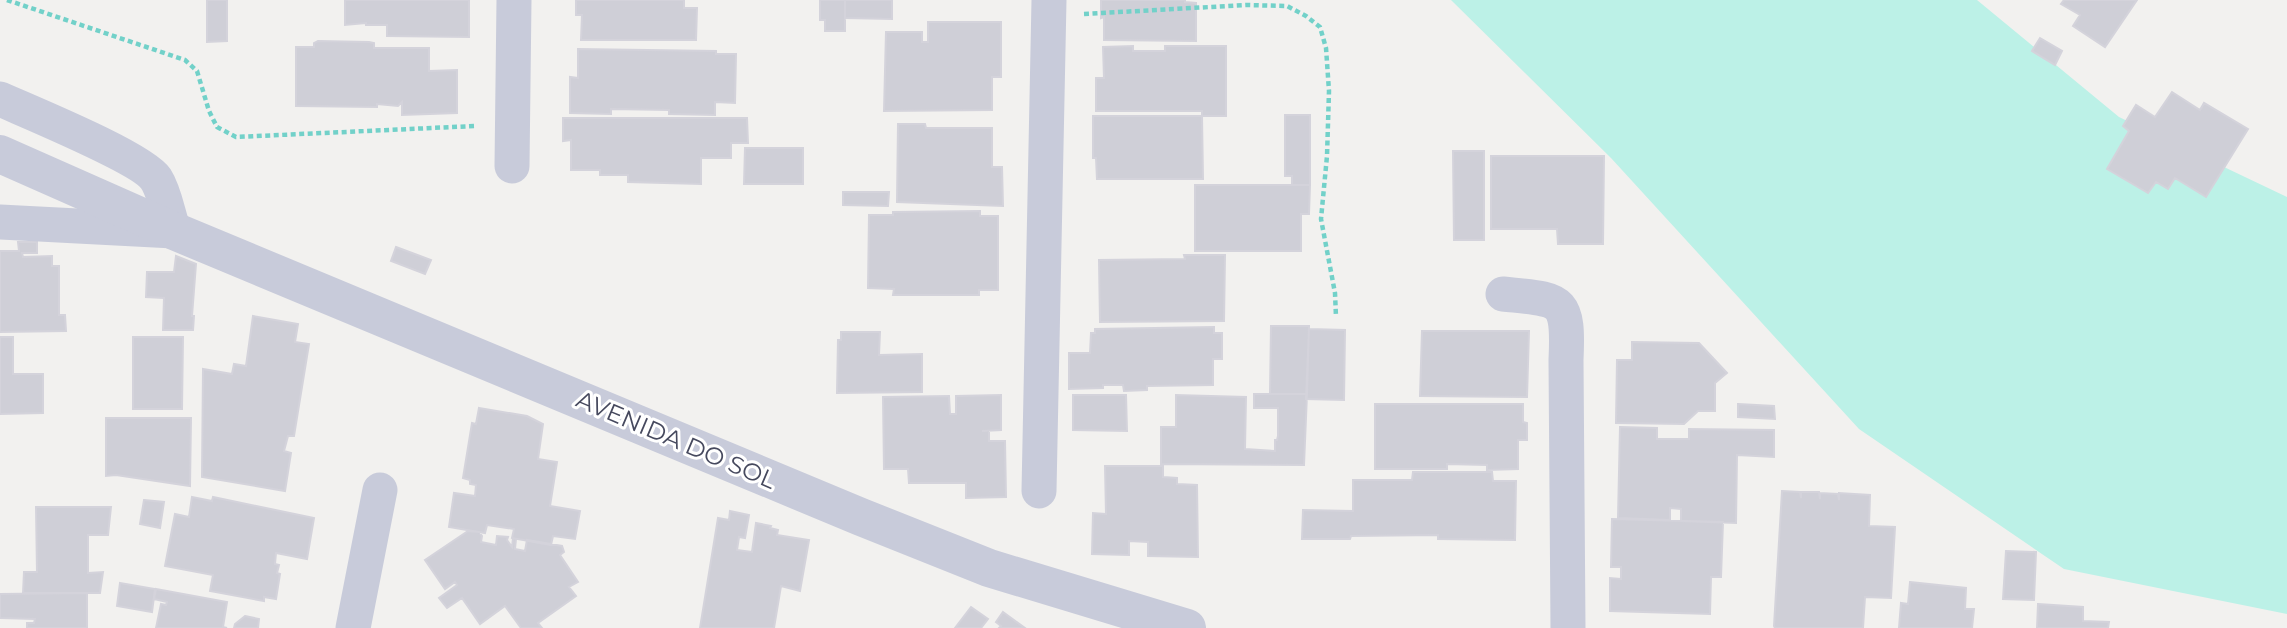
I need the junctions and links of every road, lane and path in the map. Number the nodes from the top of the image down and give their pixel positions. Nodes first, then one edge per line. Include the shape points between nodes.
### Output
1 (7, 0) edge
2 (514, 0) edge
3 (1049, 8) edge
4 (0, 99) edge
5 (513, 125) junction
6 (0, 154) edge
7 (512, 166) dead end
8 (0, 222) edge
9 (174, 231) junction
10 (1503, 294) dead end
11 (1336, 317) dead end
12 (380, 490) dead end
13 (1039, 491) dead end
14 (353, 628) edge
15 (1187, 628) edge
16 (1568, 628) edge

1 - 5 path via 185,60 197,71 217,127 236,137
2 - 5 street
3 - 11 path via 1287,6 1320,27 1329,91 1321,219
3 - 13 street
4 - 9 street via 143,168 155,178
5 - 7 street
6 - 9 street, AVENIDA DO SOL
8 - 9 street
9 - 15 street, AVENIDA DO SOL via 989,568
10 - 16 street via 1551,299 1564,316
12 - 14 street

